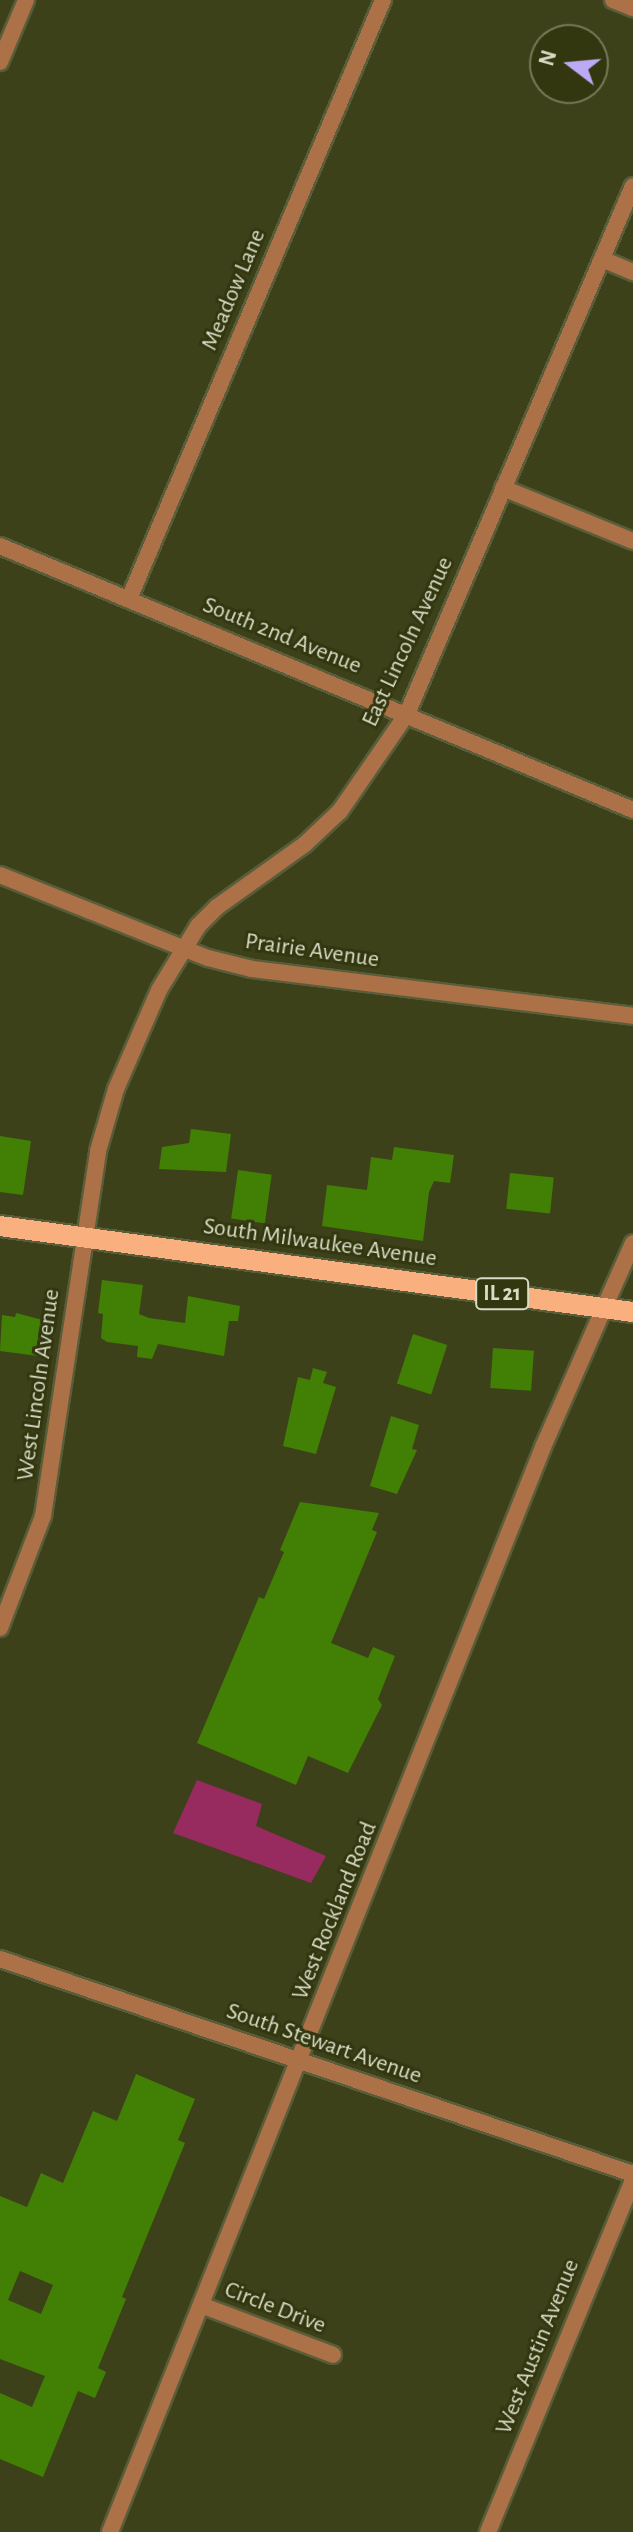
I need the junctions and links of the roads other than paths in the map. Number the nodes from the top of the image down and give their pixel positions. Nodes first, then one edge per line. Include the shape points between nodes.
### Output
1 (26, 0) edge
2 (383, 0) edge
3 (613, 0) edge
4 (633, 8) edge
5 (0, 62) edge
6 (633, 186) edge
7 (602, 259) junction
8 (633, 272) edge
9 (503, 488) junction
10 (633, 541) edge
11 (0, 546) edge
12 (129, 599) junction
13 (407, 714) junction
14 (633, 810) edge
15 (0, 875) edge
16 (184, 949) junction
17 (633, 1016) edge
18 (0, 1226) edge
19 (85, 1237) junction
20 (633, 1243) edge
21 (604, 1308) junction
22 (633, 1312) edge
23 (0, 1628) edge
24 (0, 1959) edge
25 (301, 2061) junction
26 (633, 2177) edge
27 (201, 2305) junction
28 (333, 2355) dead end
29 (110, 2532) edge
30 (488, 2532) edge

1 - 5 street
2 - 12 street, Meadow Lane
3 - 4 street
6 - 7 street, East Lincoln Avenue
7 - 8 street
7 - 9 street, East Lincoln Avenue
9 - 10 street
9 - 13 street, East Lincoln Avenue
11 - 12 street, South 2nd Avenue
12 - 13 street, South 2nd Avenue
13 - 14 street, South 2nd Avenue
13 - 16 street, East Lincoln Avenue via 340,811 305,844 217,907
15 - 16 street, Prairie Avenue
16 - 17 street, Prairie Avenue via 252,969
16 - 19 street, East Lincoln Avenue via 159,990 116,1089 98,1151
18 - 19 main road, South Milwaukee Avenue / IL 21
19 - 21 main road, South Milwaukee Avenue / IL 21
19 - 23 street, West Lincoln Avenue via 43,1516
20 - 21 street, West Rockland Road
21 - 22 main road, South Milwaukee Avenue / IL 21
21 - 25 street, West Rockland Road via 543,1447
24 - 25 street, South Stewart Avenue
25 - 26 street, South Stewart Avenue
25 - 27 street, West Rockland Road
26 - 30 street, West Austin Avenue
27 - 28 street, Circle Drive
27 - 29 street, West Rockland Road

